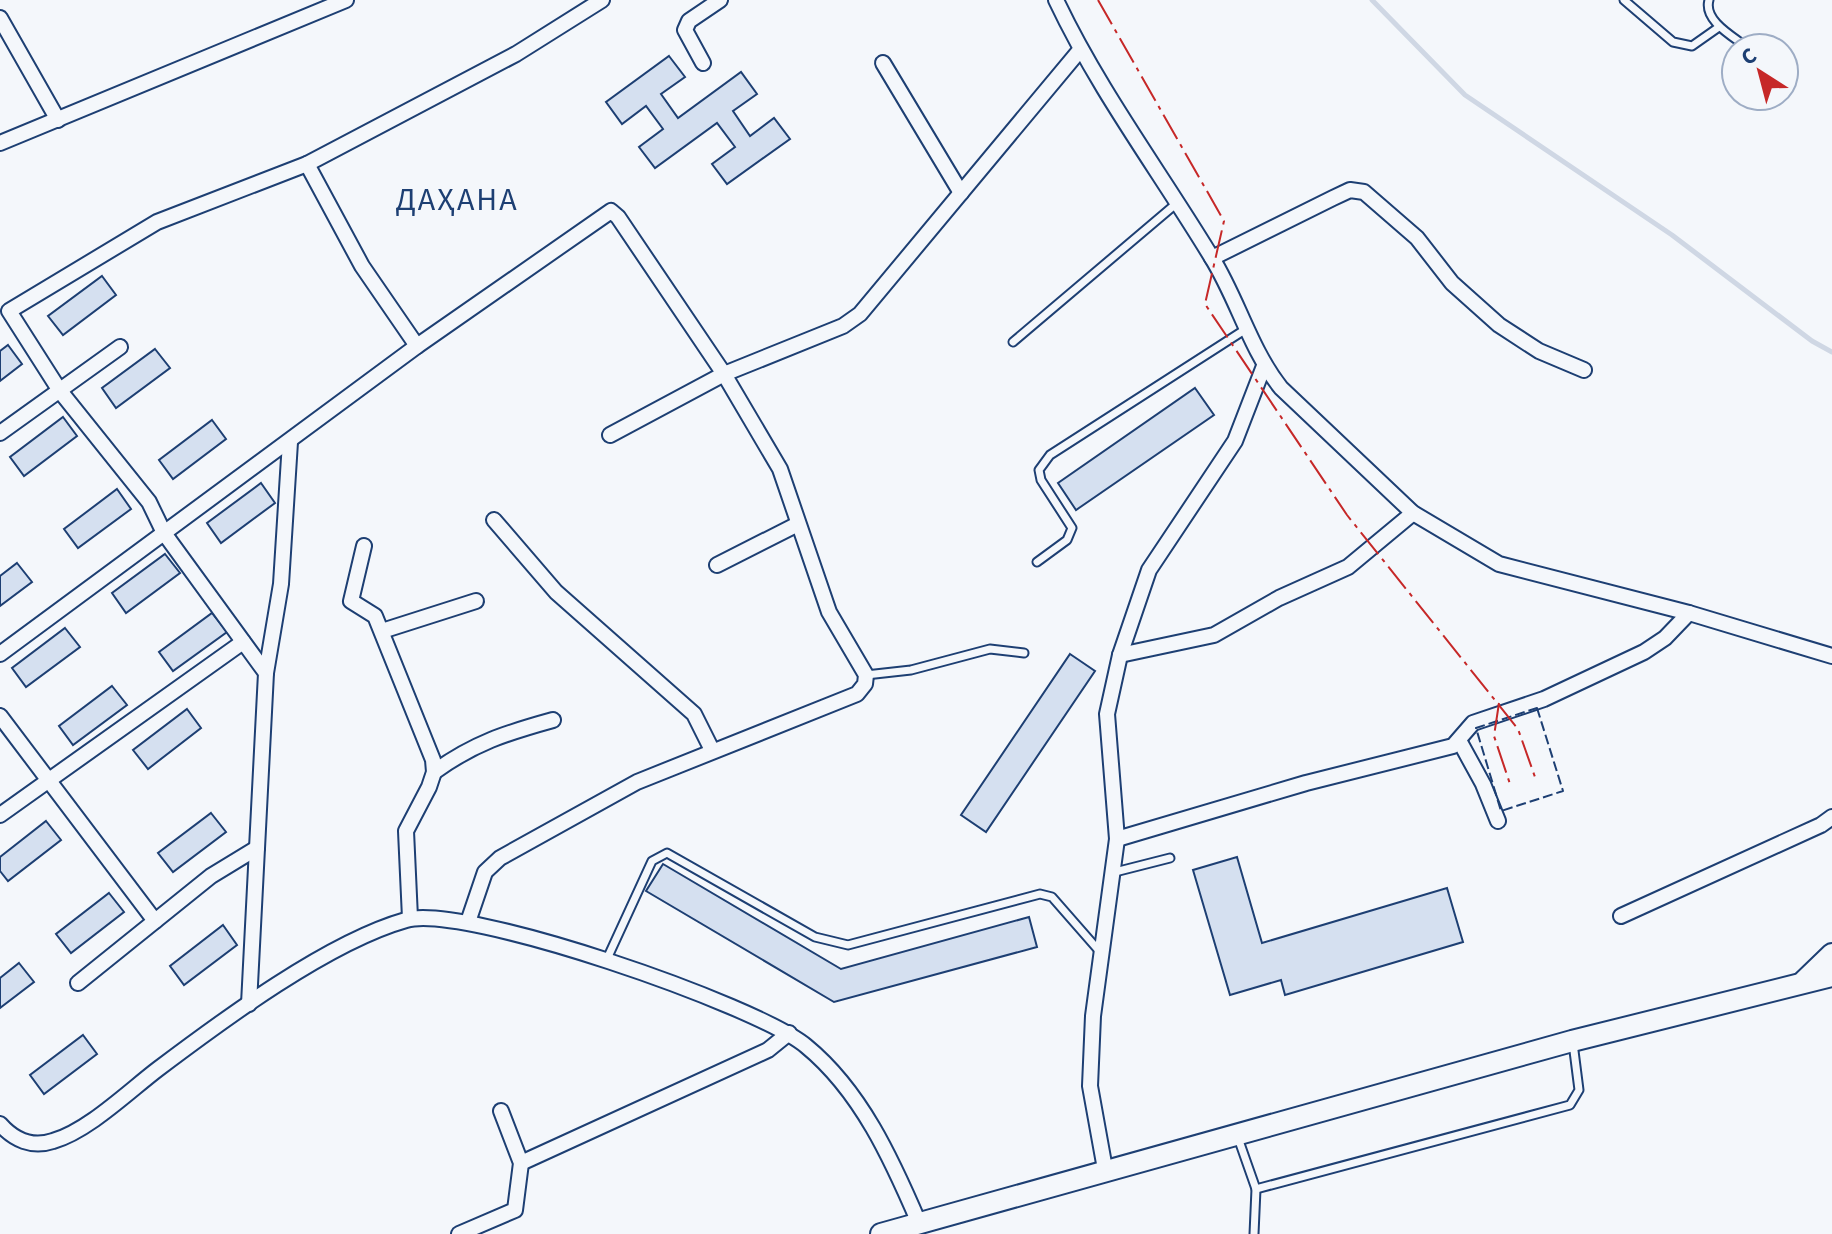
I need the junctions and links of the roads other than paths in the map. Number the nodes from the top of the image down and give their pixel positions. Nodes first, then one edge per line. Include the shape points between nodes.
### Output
1 (346, 0) edge
2 (602, 0) edge
3 (720, 0) edge
4 (1056, 0) edge
5 (1624, 0) edge
6 (1709, 0) edge
7 (0, 18) edge
8 (1719, 27) junction
9 (1726, 32) edge
10 (1080, 50) junction
11 (703, 63) dead end
12 (883, 63) dead end
13 (58, 120) junction
14 (0, 143) edge
15 (307, 164) junction
16 (961, 193) junction
17 (1177, 203) junction
18 (1212, 258) junction
19 (1247, 329) junction
20 (1013, 342) dead end
21 (417, 346) junction
22 (120, 347) dead end
23 (1264, 366) junction
24 (1584, 370) dead end
25 (724, 374) junction
26 (60, 391) junction
27 (0, 433) edge
28 (610, 435) dead end
29 (290, 442) junction
30 (1413, 513) junction
31 (494, 520) dead end
32 (798, 524) junction
33 (164, 533) junction
34 (364, 546) dead end
35 (1037, 562) dead end
36 (717, 565) dead end
37 (476, 601) dead end
38 (1689, 613) junction
39 (382, 631) junction
40 (243, 642) junction
41 (1024, 653) dead end
42 (0, 654) edge
43 (1120, 655) junction
44 (1832, 656) edge
45 (266, 673) junction
46 (866, 675) junction
47 (0, 716) edge
48 (553, 720) dead end
49 (1460, 742) junction
50 (712, 750) junction
51 (434, 772) junction
52 (46, 780) junction
53 (0, 815) edge
54 (1832, 817) edge
55 (1498, 821) dead end
56 (1117, 839) junction
57 (257, 848) junction
58 (1170, 858) dead end
59 (1115, 872) junction
60 (1621, 916) dead end
61 (410, 918) junction
62 (155, 921) junction
63 (468, 922) junction
64 (1102, 954) junction
65 (1832, 954) edge
66 (606, 961) junction
67 (1832, 976) edge
68 (1804, 981) junction
69 (78, 983) dead end
70 (249, 1004) junction
71 (789, 1033) junction
72 (1572, 1041) junction
73 (501, 1111) dead end
74 (0, 1124) edge
75 (1236, 1133) junction
76 (521, 1163) junction
77 (1105, 1169) junction
78 (1256, 1189) junction
79 (932, 1222) junction
80 (459, 1234) edge
81 (881, 1234) edge
82 (1254, 1234) edge

1 - 13 street
2 - 15 street via 516,54
3 - 11 street via 689,21 685,30
4 - 10 street
5 - 8 lane via 1673,42 1692,46
6 - 8 lane via 1709,12
7 - 13 street
8 - 9 lane
10 - 16 street
10 - 17 street
12 - 16 street
13 - 14 street
15 - 21 street via 362,266
15 - 26 street via 157,222 13,307 9,316
16 - 25 street via 860,314 843,326
17 - 18 street
17 - 20 lane
18 - 19 street
18 - 24 street via 1350,190 1364,192 1417,238 1452,283 1499,325 1539,351
19 - 23 street
19 - 35 lane via 1050,455 1039,470 1041,480 1072,528 1067,540
21 - 25 street via 611,211
21 - 29 street
22 - 26 street
23 - 30 street
23 - 43 street via 1235,441 1149,570
25 - 28 street
25 - 32 street via 780,469
26 - 27 street
26 - 33 street via 149,502
29 - 33 street
29 - 45 street via 281,584
30 - 38 street via 1499,564
30 - 43 street via 1348,567 1214,635
31 - 50 street via 556,592 694,714
32 - 36 street
32 - 46 street via 829,612
33 - 40 street
33 - 42 street
34 - 39 street via 351,601 371,610
37 - 39 street
38 - 44 street
38 - 49 street via 1644,652 1544,699 1477,721
39 - 51 street
40 - 45 street
40 - 52 street
41 - 46 lane via 990,649 924,668
43 - 56 street via 1107,714
45 - 57 street
46 - 50 street via 857,694
47 - 52 street
48 - 51 street via 491,737
49 - 55 street
49 - 56 street
50 - 63 street via 637,782 500,858 485,872
51 - 61 street via 406,831
52 - 53 street
52 - 62 street
54 - 60 street
56 - 59 street
57 - 62 street via 211,876
57 - 70 street
58 - 59 lane
59 - 64 street
61 - 63 street
61 - 70 street via 369,933
62 - 69 street
63 - 66 street
64 - 66 lane via 1052,897 1040,894 888,936 835,944 667,853 652,861
64 - 77 street via 1090,1086
65 - 68 main road
66 - 71 street via 690,988
67 - 68 main road
68 - 72 main road
70 - 74 street via 56,1141 21,1141
71 - 76 street via 768,1050
71 - 79 street via 837,1077
72 - 75 main road
72 - 78 lane via 1579,1090 1570,1105
73 - 76 street
75 - 77 main road
75 - 78 lane
76 - 80 street via 515,1210
77 - 79 main road
78 - 82 lane
79 - 81 main road

